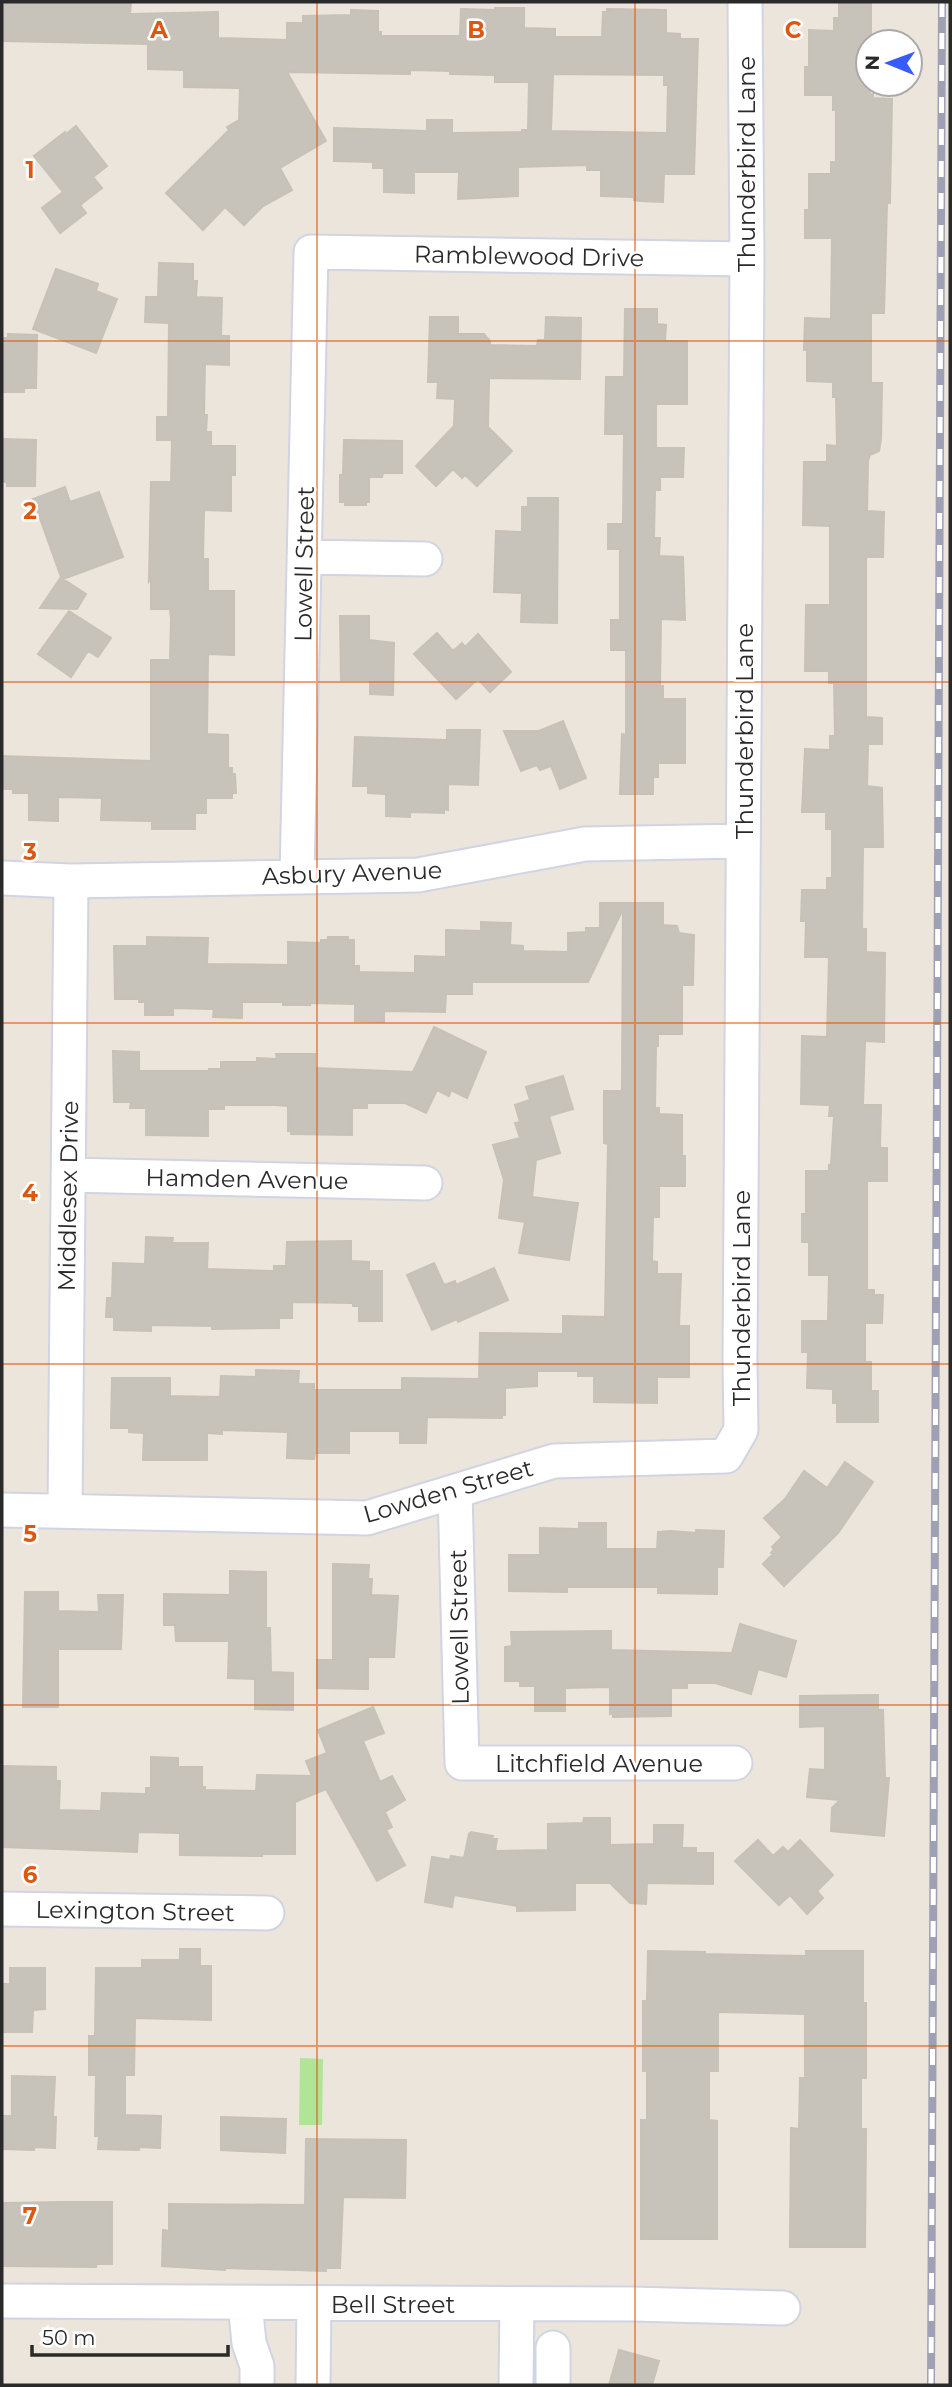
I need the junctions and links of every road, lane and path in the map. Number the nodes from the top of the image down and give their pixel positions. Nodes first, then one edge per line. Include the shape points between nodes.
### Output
1 (745, 2) edge
2 (311, 252) joint
3 (747, 259) junction
4 (304, 557) junction
5 (425, 559) dead end
6 (743, 841) junction
7 (297, 876) junction
8 (2, 878) edge
9 (71, 881) junction
10 (68, 1175) junction
11 (425, 1183) dead end
12 (726, 1456) joint
13 (455, 1491) junction
14 (2, 1510) edge
15 (65, 1510) junction
16 (462, 1763) joint
17 (735, 1763) dead end
18 (2, 1909) edge
19 (267, 1913) dead end
20 (2, 2301) edge
21 (245, 2303) junction
22 (314, 2303) junction
23 (517, 2304) junction
24 (783, 2308) dead end
25 (553, 2348) dead end
26 (257, 2385) edge
27 (313, 2385) edge
28 (516, 2385) edge
29 (553, 2385) edge

1 - 3 street, Thunderbird Lane
2 - 3 street, Ramblewood Drive
2 - 4 street, Lowell Street
3 - 6 street, Thunderbird Lane
4 - 5 street
4 - 7 street, Lowell Street
6 - 7 street, Asbury Avenue via 585,844 418,875
6 - 12 street, Thunderbird Lane via 741,1430
7 - 9 street, Asbury Avenue
8 - 9 street, Asbury Avenue
9 - 10 street, Middlesex Drive
10 - 11 street, Hamden Avenue
10 - 15 street, Middlesex Drive
12 - 13 street, Lowden Street via 554,1461
13 - 15 street, Lowden Street via 367,1518
13 - 16 street, Lowell Street
14 - 15 street, Lowden Street
16 - 17 street, Litchfield Avenue
18 - 19 street, Lexington Street
20 - 21 street, Bell Street
21 - 22 street, Bell Street
21 - 26 street
22 - 23 street, Bell Street
22 - 27 street
23 - 24 street, Bell Street
23 - 28 street
25 - 29 street

